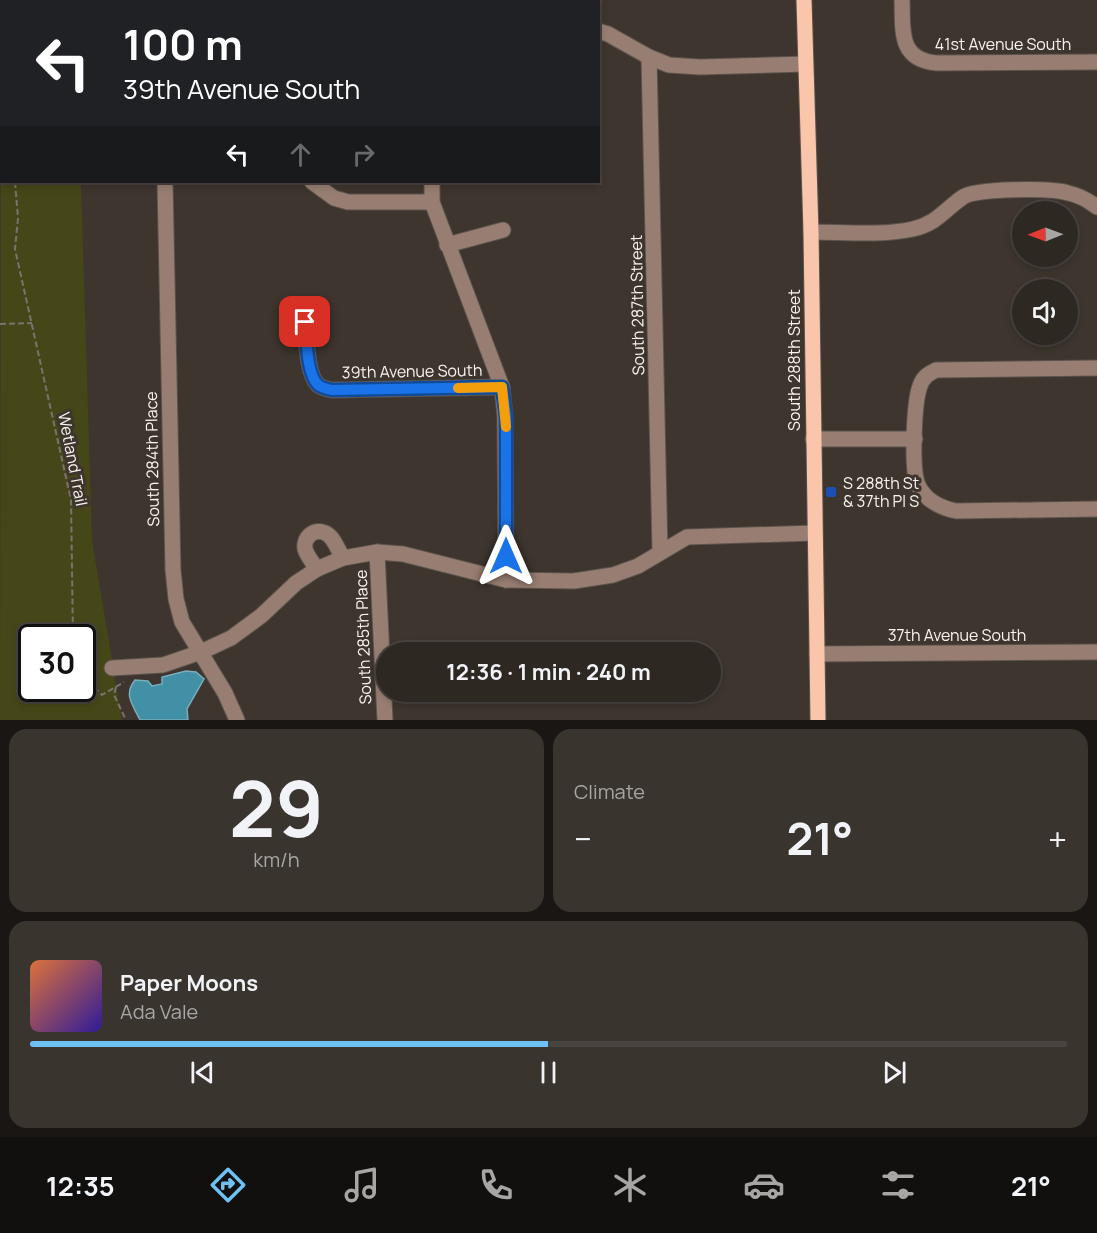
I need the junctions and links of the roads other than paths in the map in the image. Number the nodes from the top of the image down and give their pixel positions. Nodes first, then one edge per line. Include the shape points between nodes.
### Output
1 (804, 0) edge
2 (902, 0) edge
3 (600, 32) edge
4 (649, 57) junction
5 (1097, 62) edge
6 (805, 64) junction
7 (165, 183) edge
8 (313, 183) edge
9 (432, 183) edge
10 (432, 202) junction
11 (1097, 207) edge
12 (503, 230) dead end
13 (811, 232) junction
14 (447, 245) junction
15 (305, 322) dead end
16 (1097, 368) edge
17 (502, 387) junction
18 (813, 439) junction
19 (915, 439) junction
20 (1097, 509) edge
21 (814, 533) junction
22 (377, 552) junction
23 (660, 552) junction
24 (343, 558) junction
25 (317, 569) junction
26 (506, 580) junction
27 (201, 652) junction
28 (1097, 652) edge
29 (817, 654) junction
30 (112, 668) dead end
31 (237, 720) edge
32 (385, 720) edge
33 (818, 720) edge

1 - 6 main road, South 288th Street
2 - 5 street, 41st Avenue South via 905,42 912,54 923,61
3 - 4 street
4 - 6 street via 681,67
4 - 23 street, South 287th Street
6 - 13 main road, South 288th Street
7 - 27 street, South 284th Place via 172,570 183,622
8 - 10 street via 334,198 348,202
9 - 10 street
10 - 14 street
11 - 13 street via 1068,193 977,192 963,197 932,222 912,229
12 - 14 street
13 - 18 main road, South 288th Street
14 - 17 street
15 - 17 street, 39th Avenue South via 309,367 320,387
16 - 19 street via 936,370 926,375 920,387
17 - 26 street via 506,416
18 - 19 street
18 - 21 main road, South 288th Street
19 - 20 street via 918,485 942,508
21 - 23 street via 700,535 687,537
21 - 29 main road, South 288th Street
22 - 24 street
22 - 26 street via 404,554
22 - 32 street, South 285th Place
23 - 26 street via 613,575 574,581
24 - 25 street
24 - 25 street via 329,535 313,532 305,546
25 - 27 street via 231,638
27 - 30 street via 163,664
27 - 31 street, South 284th Place
28 - 29 street, 37th Avenue South
29 - 33 main road, South 288th Street

